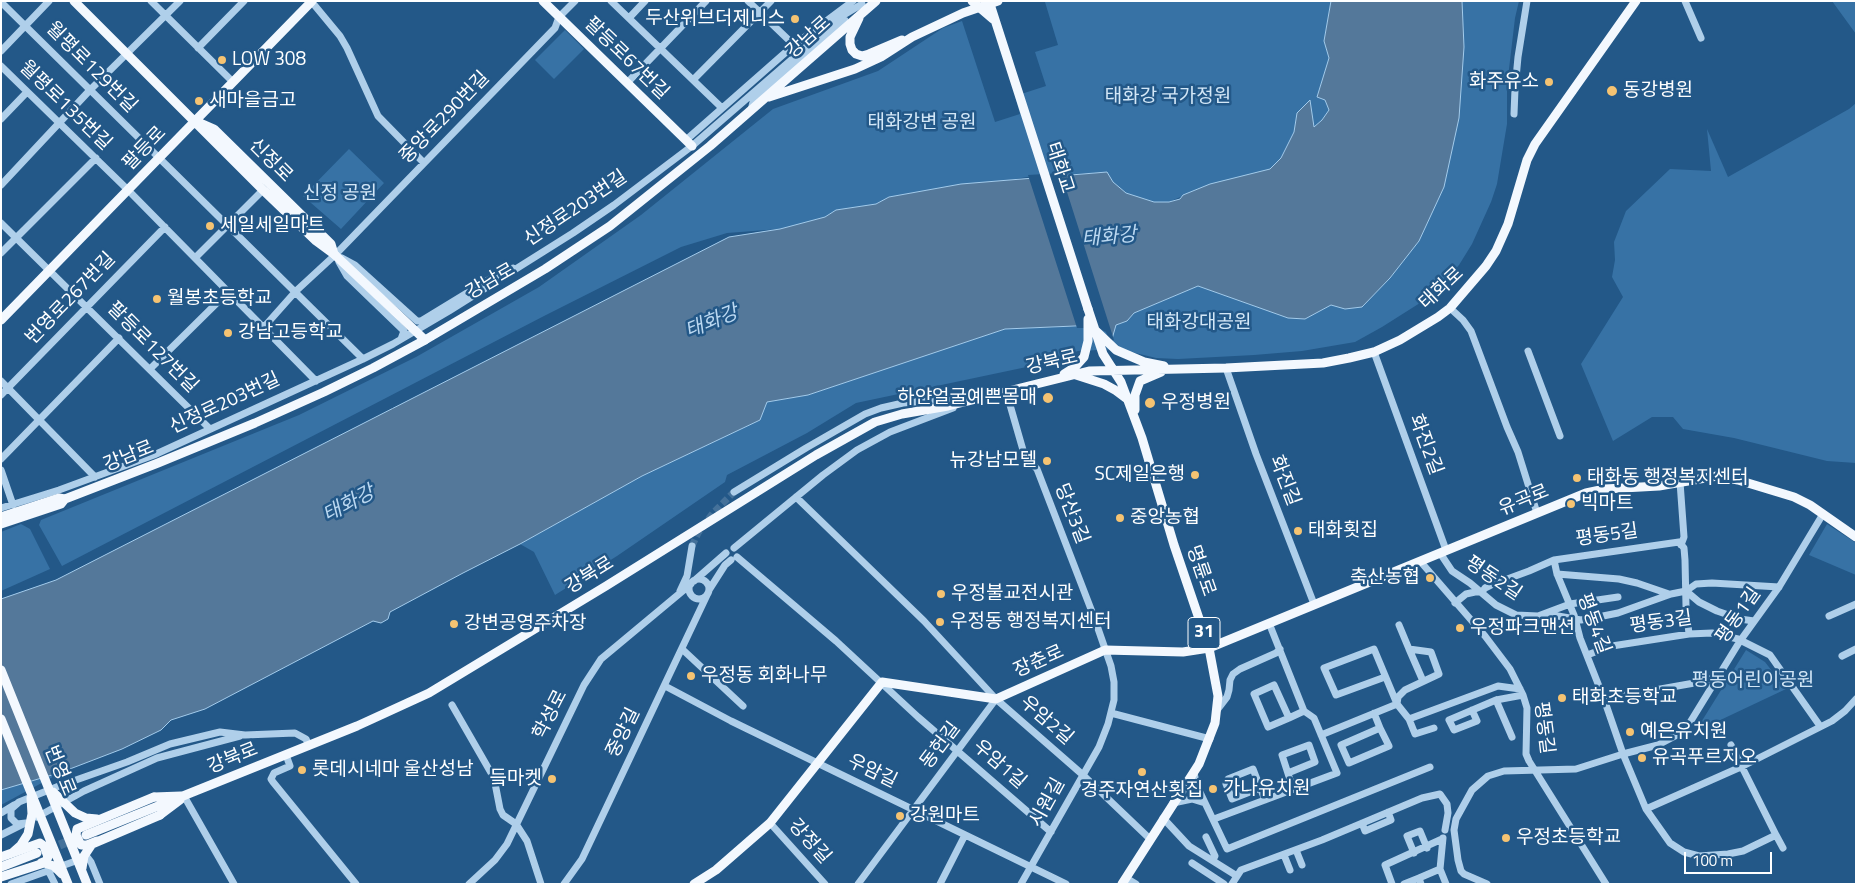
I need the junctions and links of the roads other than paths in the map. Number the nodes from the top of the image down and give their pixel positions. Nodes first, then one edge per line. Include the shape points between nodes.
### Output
1 (50, 1) edge
2 (74, 1) edge
3 (151, 1) edge
4 (180, 1) edge
5 (244, 1) edge
6 (311, 1) edge
7 (543, 1) edge
8 (575, 1) edge
9 (611, 1) edge
10 (645, 1) edge
11 (706, 1) edge
12 (748, 1) edge
13 (771, 1) edge
14 (853, 1) edge
15 (876, 1) edge
16 (972, 1) edge
17 (989, 1) edge
18 (998, 1) edge
19 (1527, 1) edge
20 (1636, 1) edge
21 (1685, 1) edge
22 (1, 2) edge
23 (865, 5) edge
24 (760, 12) junction
25 (166, 16) junction
26 (559, 17) junction
27 (629, 18) junction
28 (994, 19) junction
29 (25, 26) junction
30 (912, 37) junction
31 (1701, 38) dead end
32 (794, 45) junction
33 (198, 48) junction
34 (661, 48) junction
35 (1, 51) edge
36 (801, 52) junction
37 (128, 54) junction
38 (1, 66) edge
39 (693, 80) junction
40 (233, 82) junction
41 (628, 83) junction
42 (90, 90) junction
43 (27, 92) junction
44 (766, 98) junction
45 (722, 108) junction
46 (751, 110) junction
47 (1514, 114) dead end
48 (1, 119) edge
49 (196, 121) junction
50 (60, 124) junction
51 (689, 143) junction
52 (227, 148) junction
53 (159, 157) junction
54 (96, 158) junction
55 (424, 163) junction
56 (1, 185) edge
57 (128, 190) junction
58 (263, 190) junction
59 (1, 223) edge
60 (228, 225) junction
61 (165, 227) junction
62 (308, 227) junction
63 (16, 238) junction
64 (1, 253) edge
65 (335, 255) junction
66 (195, 258) junction
67 (522, 266) junction
68 (50, 270) junction
69 (228, 291) junction
70 (296, 292) junction
71 (87, 307) junction
72 (1450, 308) junction
73 (1088, 309) junction
74 (1, 320) edge
75 (264, 327) junction
76 (119, 338) junction
77 (401, 339) junction
78 (425, 340) junction
79 (1104, 344) junction
80 (1528, 351) dead end
81 (1374, 352) junction
82 (363, 359) junction
83 (1226, 368) junction
84 (150, 369) junction
85 (1169, 369) junction
86 (1178, 369) junction
87 (1115, 371) junction
88 (1073, 374) junction
89 (1055, 379) junction
90 (1, 381) edge
91 (316, 381) junction
92 (8, 388) junction
93 (1006, 391) junction
94 (1, 395) edge
95 (977, 399) junction
96 (1129, 401) junction
97 (40, 420) junction
98 (1137, 425) junction
99 (209, 428) junction
100 (1560, 436) dead end
101 (1, 459) edge
102 (1, 470) edge
103 (95, 477) junction
104 (1680, 482) junction
105 (734, 492) tunnel mouth
106 (796, 497) junction
107 (65, 499) junction
108 (12, 509) junction
109 (1, 510) edge
110 (1537, 513) junction
111 (1823, 514) junction
112 (24, 516) junction
113 (1, 517) edge
114 (1, 524) edge
115 (1, 529) edge
116 (1856, 537) edge
117 (1681, 544) junction
118 (692, 546) tunnel mouth
119 (734, 548) junction
120 (1443, 551) junction
121 (726, 553) junction
122 (734, 558) junction
123 (1554, 560) junction
124 (1420, 561) junction
125 (1556, 574) junction
126 (687, 576) junction
127 (1461, 576) junction
128 (690, 587) junction
129 (1779, 587) junction
130 (1686, 591) junction
131 (708, 592) junction
132 (1482, 592) junction
133 (1466, 594) junction
134 (1669, 594) junction
135 (676, 597) junction
136 (1618, 597) dead end
137 (1455, 603) junction
138 (1314, 604) junction
139 (1570, 604) junction
140 (1856, 604) edge
141 (1538, 616) junction
142 (1829, 616) dead end
143 (1575, 620) junction
144 (1754, 621) junction
145 (1269, 623) junction
146 (1399, 625) dead end
147 (1689, 634) junction
148 (1740, 640) junction
149 (1209, 648) junction
150 (682, 649) junction
151 (1280, 649) junction
152 (1409, 649) junction
153 (1856, 649) edge
154 (1105, 650) junction
155 (1587, 655) junction
156 (1842, 656) dead end
157 (1, 670) edge
158 (1719, 676) junction
159 (1386, 677) junction
160 (1423, 681) junction
161 (882, 682) junction
162 (665, 686) junction
163 (1521, 692) junction
164 (996, 699) junction
165 (1604, 699) junction
166 (1856, 699) edge
167 (1496, 700) junction
168 (1397, 704) junction
169 (452, 705) dead end
170 (743, 706) dead end
171 (1472, 710) dead end
172 (1217, 711) junction
173 (1304, 711) junction
174 (1111, 713) junction
175 (1374, 713) junction
176 (1289, 718) junction
177 (1, 719) edge
178 (1409, 719) junction
179 (1820, 726) junction
180 (1380, 728) junction
181 (1434, 728) dead end
182 (245, 735) junction
183 (1321, 735) junction
184 (1512, 737) dead end
185 (1210, 739) junction
186 (1731, 745) dead end
187 (309, 746) junction
188 (958, 751) junction
189 (1623, 754) junction
190 (286, 755) junction
191 (818, 764) junction
192 (1743, 766) junction
193 (1430, 767) dead end
194 (1535, 771) junction
195 (1194, 773) junction
196 (1288, 773) junction
197 (1082, 775) junction
198 (47, 784) junction
199 (1260, 788) junction
200 (1293, 789) junction
201 (30, 791) junction
202 (184, 796) junction
203 (1265, 800) junction
204 (19, 802) junction
205 (1173, 803) junction
206 (1205, 803) junction
207 (1646, 809) junction
208 (913, 810) junction
209 (1, 813) edge
210 (102, 818) junction
211 (1163, 818) junction
212 (1214, 819) junction
213 (1456, 819) junction
214 (26, 823) junction
215 (770, 823) junction
216 (516, 824) junction
217 (1445, 830) junction
218 (1052, 832) junction
219 (1, 834) edge
220 (86, 835) tunnel mouth
221 (965, 835) junction
222 (1776, 835) junction
223 (1206, 837) dead end
224 (1150, 839) junction
225 (1442, 840) junction
226 (97, 842) junction
227 (1426, 848) junction
228 (1783, 848) dead end
229 (1296, 850) junction
230 (12, 853) junction
231 (38, 853) tunnel mouth
232 (1414, 853) junction
233 (1284, 855) junction
234 (1, 857) edge
235 (1213, 860) junction
236 (40, 863) junction
237 (1192, 863) dead end
238 (1302, 865) dead end
239 (1, 867) edge
240 (1030, 867) junction
241 (1440, 869) junction
242 (48, 870) junction
243 (1290, 870) dead end
244 (82, 871) junction
245 (1237, 876) junction
246 (1, 878) edge
247 (67, 881) edge
248 (1124, 881) edge
249 (1420, 881) edge
250 (698, 883) edge
251 (11, 884) edge
252 (55, 884) edge
253 (87, 884) edge
254 (100, 884) edge
255 (234, 884) edge
256 (356, 884) edge
257 (469, 884) edge
258 (541, 884) edge
259 (564, 884) edge
260 (825, 884) edge
261 (858, 884) edge
262 (940, 884) edge
263 (1020, 884) edge
264 (1066, 884) edge
265 (1136, 884) edge
266 (1224, 884) edge
267 (1232, 884) edge
268 (1392, 884) edge
269 (1404, 884) edge
270 (1446, 884) edge
271 (1487, 884) edge
272 (1606, 884) edge

1 - 29 street
2 - 37 main road, 신정로
3 - 25 street
4 - 25 street
5 - 33 street
6 - 40 main road, 팔등로
6 - 55 street via 348,48 378,116
7 - 26 main road, 팔등로67번길
8 - 26 street, 중앙로290번길
9 - 27 street
10 - 27 street
11 - 34 street
12 - 24 street
13 - 24 street
14 - 32 street
15 - 23 main road, 강남로
16 - 28 main road, bridge
17 - 28 main road, 태화교, bridge
18 - 30 main road
19 - 47 street via 1514,89
20 - 72 main road, 태화로 via 1536,144 1527,160 1514,210 1496,251 1476,280
21 - 31 street
22 - 29 street, 월평로129번길
23 - 30 main road via 850,37 856,54 869,54
23 - 36 street, 신정로203번길 via 842,16
23 - 44 main road, 강남로
23 - 46 street via 753,102
24 - 32 street
24 - 39 street
25 - 33 street
25 - 37 street
26 - 41 main road, 팔등로67번길
26 - 55 street, 중앙로290번길 via 555,28
27 - 34 street
28 - 73 main road, 태화교, bridge
29 - 35 street
29 - 42 street, 월평로129번길
30 - 44 main road via 855,69
32 - 36 street
32 - 45 street
33 - 40 street
34 - 39 street
34 - 41 street
36 - 51 street, 신정로203번길
37 - 42 street
37 - 49 main road, 신정로
38 - 43 street, 월평로135번길
39 - 45 street
40 - 49 main road, 팔등로
41 - 51 main road, 팔등로67번길
42 - 50 street
42 - 53 street, 월평로129번길
43 - 48 street
43 - 50 street, 월평로135번길
44 - 46 main road, 강남로
45 - 51 street
46 - 78 main road, 강남로 via 610,226 545,269
49 - 52 main road, 신정로
49 - 53 main road, 팔등로
50 - 54 street, 월평로135번길
50 - 56 street
51 - 67 street, 신정로203번길 via 614,205
52 - 58 main road, 신정로
52 - 62 main road, 신정로
53 - 57 main road, 팔등로
53 - 60 street, 월평로129번길
54 - 57 street, 월평로135번길
54 - 63 street
55 - 65 street, 중앙로290번길
57 - 61 street, 월평로135번길
57 - 68 main road, 팔등로
58 - 60 street, 신정로
58 - 62 main road, 신정로
59 - 63 street, 팔등로127번길
60 - 66 street, 신정로
60 - 70 street, 월평로129번길
61 - 66 street, 월평로135번길
61 - 71 street, 번영로267번길
62 - 65 main road, 신정로 via 331,244
63 - 64 street
63 - 68 street, 팔등로127번길
65 - 67 street via 355,265 421,322 503,271
65 - 70 street, 중앙로290번길
65 - 77 street via 347,276 404,331
65 - 78 main road, 신정로, bridge
66 - 69 street, 월평로135번길
67 - 77 street, 신정로203번길
68 - 71 street, 팔등로127번길
68 - 74 main road, 팔등로
69 - 75 street, 월평로135번길
69 - 84 street
70 - 75 street, 중앙로290번길
70 - 82 street, 월평로129번길
71 - 76 street, 팔등로127번길
71 - 92 street, 번영로267번길
72 - 81 main road, 태화로 via 1418,330
72 - 110 street via 1471,331 1518,452
73 - 79 main road, 태화교
73 - 89 main road via 1087,349 1080,362
75 - 91 street, 월평로135번길
76 - 84 street, 팔등로127번길
76 - 97 street
77 - 82 street, 신정로203번길
78 - 107 main road, 강남로 via 289,408
79 - 86 main road via 1144,362
79 - 87 main road, 명륜로 / 31 via 1103,354
80 - 100 street
81 - 83 main road, 태화로 via 1323,363
81 - 120 street, 화진2길
82 - 91 street, 신정로203번길
83 - 86 main road, 태화로
83 - 138 street, 화진길
84 - 99 street, 팔등로127번길
85 - 86 main road, 태화로
85 - 87 main road, 태화로
85 - 98 main road via 1140,381 1134,395
87 - 88 main road, 강북로
87 - 96 main road, 명륜로 / 31
88 - 89 main road, 강북로
88 - 96 main road via 1104,384
89 - 93 main road, 강북로
90 - 92 street
91 - 99 street, 신정로203번길
92 - 94 street, 번영로267번길
92 - 97 street
93 - 95 main road, 강북로
93 - 154 street, 당산3길 via 1025,456 1037,469
95 - 105 street via 926,400 873,411
95 - 106 street via 873,440
95 - 187 main road, 강북로 via 902,414 862,428 449,682 406,705
96 - 98 main road, 명륜로 / 31
97 - 101 street
97 - 103 street
98 - 149 main road, 명륜로 / 31
99 - 103 street, 신정로203번길 via 154,455
102 - 108 street
103 - 108 street, 신정로203번길
104 - 110 main road, 유곡로 via 1595,490
104 - 111 main road, 유곡로 via 1717,476 1738,480 1794,497
104 - 117 street via 1684,537
106 - 119 street
106 - 164 street, 우암2길 via 924,621
107 - 108 main road, 강남로
107 - 112 main road, 강남로 via 61,504
108 - 109 street
108 - 112 street
108 - 113 main road, 강남로
110 - 120 main road, 유곡로
111 - 116 main road, 유곡로
111 - 129 street, 평동1길
112 - 114 main road, 강남로
112 - 115 main road via 16,524
117 - 123 street, 평동5길
117 - 130 street via 1684,548
118 - 126 street
119 - 121 street via 729,548
119 - 122 street via 738,553
120 - 124 main road, 유곡로
120 - 127 street, 평동2길 via 1452,571
121 - 122 street via 727,558
121 - 128 street, 학성로
122 - 131 street, 중앙길 via 725,565
122 - 161 street
123 - 125 street, 평동4길
123 - 132 street, 평동5길 via 1491,585
124 - 137 street, 평동길
124 - 138 main road, 유곡로
125 - 134 street, 평동2길 via 1608,577
125 - 139 street, 평동4길
126 - 128 street
126 - 135 street
127 - 132 street, 평동2길
127 - 133 street
128 - 131 street via 695,598 701,599
128 - 131 street via 699,579 705,581
128 - 135 street, 학성로
129 - 130 street, 평동2길 via 1712,583 1696,584
129 - 144 street, 평동1길
130 - 134 street, 평동2길
130 - 144 street via 1717,611
130 - 147 street
131 - 150 street, 중앙길
132 - 133 street, 평동5길
132 - 141 street, 평동2길 via 1511,613
133 - 137 street
134 - 143 street, 평동2길 via 1618,613
135 - 216 street, 학성로 via 597,664
136 - 139 street, 평동2길
137 - 163 street, 평동길 via 1510,669
138 - 145 main road, 유곡로
139 - 141 street, 평동2길
139 - 143 street, 평동4길
140 - 142 street
141 - 143 street, 평동2길
143 - 155 street, 평동4길
144 - 148 street, 평동1길
145 - 149 main road, 유곡로
145 - 151 street
146 - 152 street
147 - 148 street, 평동3길 via 1712,633
147 - 155 street, 평동3길 via 1612,646
148 - 158 street, 평동1길
148 - 179 street, 평동3길 via 1770,655
149 - 154 main road, 장춘로 via 1183,652
149 - 172 main road, 명륜로 / 31 via 1216,682
150 - 162 street, 중앙길
150 - 170 street
151 - 172 street via 1276,654 1233,674 1227,697
151 - 173 street
152 - 160 street
152 - 160 street via 1431,652 1439,674
153 - 156 street
154 - 164 main road, 장춘로
154 - 174 street, 시원길 via 1114,682
155 - 165 street, 평동4길
157 - 198 main road, 번영로, bridge
158 - 165 street
158 - 189 street, 평동1길 via 1680,734 1658,745
159 - 159 street via 1374,648 1324,668 1336,695
159 - 168 street
160 - 168 street via 1405,690 1398,697
161 - 164 main road
161 - 188 street, 우암1길
161 - 191 main road
162 - 191 street, 우암길
162 - 259 street, 중앙길 via 582,859
163 - 167 street
163 - 178 street via 1498,686
163 - 194 street, 평동길 via 1527,708 1526,754
164 - 188 street, 동헌길
164 - 197 street, 우암2길
165 - 189 street, 평동4길
166 - 179 street via 1841,715
167 - 171 street
167 - 184 street
168 - 175 street
168 - 178 street
169 - 216 street via 494,778 503,815
172 - 185 main road, 명륜로 / 31
173 - 176 street
173 - 183 street via 1314,718
174 - 185 street
174 - 197 street, 시원길 via 1099,747
175 - 180 street
175 - 183 street
176 - 176 street via 1268,727 1254,694 1274,685
177 - 201 main road, 번영로, bridge
178 - 181 street via 1415,734
179 - 192 street
180 - 180 street via 1341,745 1349,763 1388,746
182 - 187 street via 295,733 306,739
182 - 204 street via 220,732 170,744
182 - 214 street via 157,758 84,791
183 - 200 street via 1337,773
185 - 195 main road, 명륜로 / 31
186 - 192 street
187 - 190 main road, 강북로
188 - 208 street, 동헌길
188 - 218 street, 우암1길
189 - 194 street, 평동1길 via 1576,770
189 - 207 street, 평동4길
190 - 202 main road, 강북로
190 - 256 street via 290,766 274,774 272,779
191 - 208 street, 우암길
191 - 215 main road
192 - 207 street
192 - 222 street
193 - 212 street via 1227,849
194 - 213 street, 평동1길 via 1504,770 1488,776 1472,790
194 - 272 street, 평동길
195 - 205 main road, 명륜로 / 31
195 - 206 street
196 - 196 street via 1282,755 1309,745 1315,762
196 - 200 street
197 - 218 street, 시원길
197 - 224 street, 우암2길
198 - 210 main road, bridge via 75,813 86,818
198 - 244 main road, 번영로, bridge
199 - 199 street via 1253,769 1228,779 1226,784 1232,799
199 - 203 street
200 - 203 street
201 - 230 main road, bridge via 30,828 22,845
201 - 247 main road, 번영로, bridge
202 - 210 main road, bridge via 154,797
202 - 220 main road, 강북로
202 - 226 main road, bridge via 160,815
202 - 255 street
203 - 212 street
204 - 209 street
204 - 214 street via 11,809 11,818 18,824
205 - 206 street via 1192,799
205 - 211 main road, 명륜로 / 31
206 - 212 street
207 - 222 street, 평동4길 via 1670,843 1699,856 1743,851
208 - 221 street, 우암길
208 - 261 street, 동헌길
210 - 226 main road, bridge via 76,832 81,845
211 - 224 main road, 명륜로 / 31
211 - 235 street via 1189,846
213 - 217 street
213 - 271 street via 1454,830 1461,871
214 - 219 street
215 - 250 main road
215 - 260 street, 강정길
216 - 257 street, 학성로 via 495,860
216 - 258 street via 528,841
217 - 225 street
217 - 229 street via 1448,813 1440,794 1422,798
218 - 240 street, 시원길
221 - 240 street, 우암길
221 - 262 street
222 - 228 street
223 - 235 street via 1215,856
224 - 248 main road, 명륜로 / 31
225 - 227 street
225 - 241 street
226 - 244 main road, bridge via 86,851
227 - 232 street
227 - 232 street via 1420,831 1407,836
229 - 233 street
229 - 238 street
230 - 234 main road, bridge
230 - 236 main road, bridge via 40,843 48,857
231 - 239 main road
232 - 268 street via 1384,865
233 - 243 street
233 - 245 street via 1241,870
235 - 245 street
236 - 246 main road, bridge
236 - 247 main road, bridge via 54,866
237 - 266 street
240 - 263 street, 시원길
240 - 264 street, 우암길
241 - 249 street
241 - 270 street
242 - 251 street
242 - 252 street
242 - 254 street via 88,858
244 - 253 main road, 번영로, bridge
245 - 267 street
248 - 265 street
249 - 269 street

